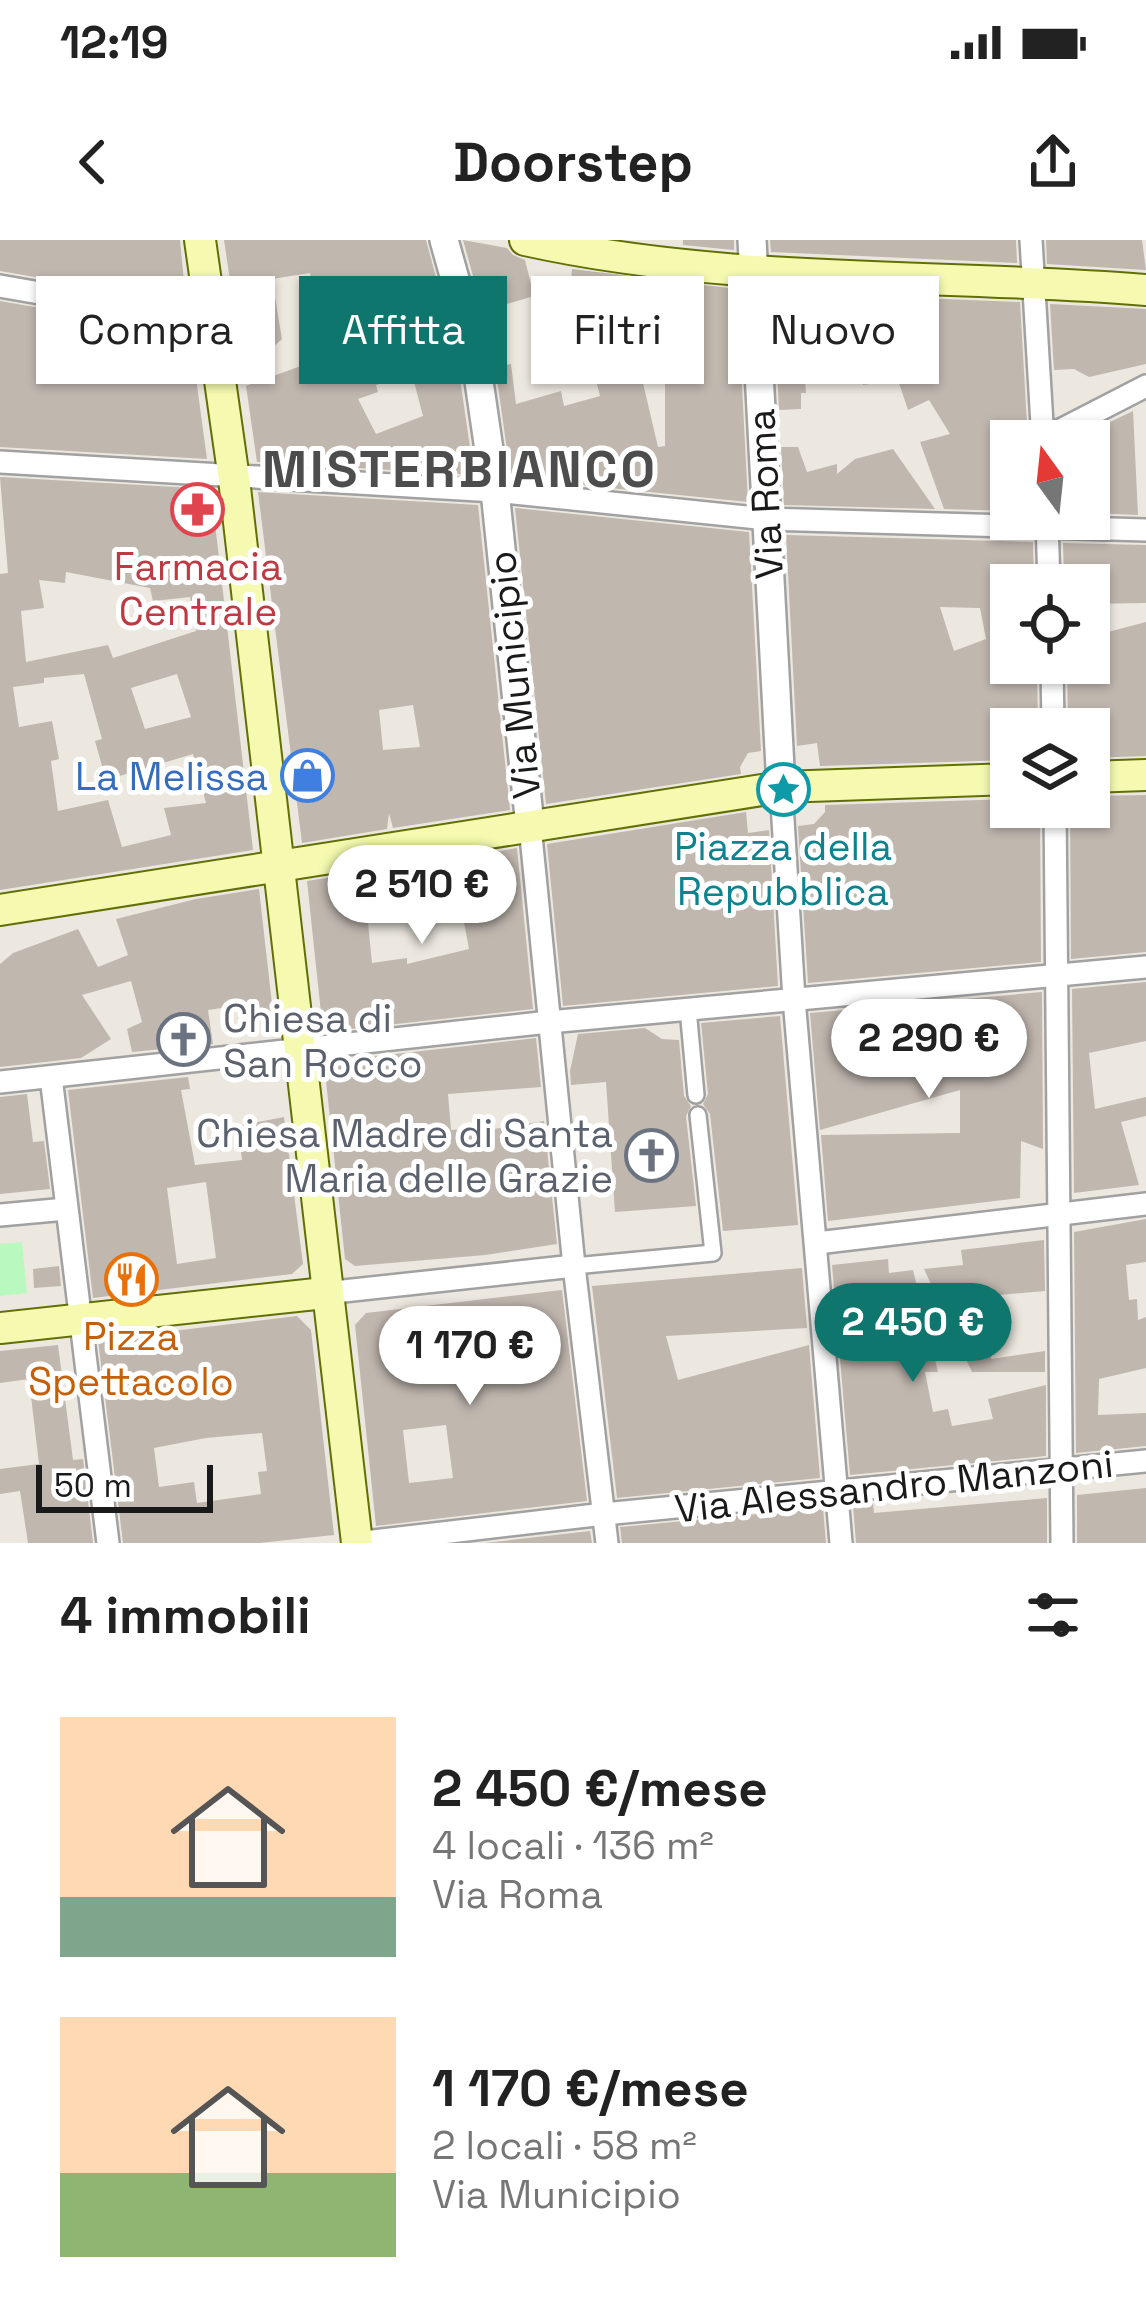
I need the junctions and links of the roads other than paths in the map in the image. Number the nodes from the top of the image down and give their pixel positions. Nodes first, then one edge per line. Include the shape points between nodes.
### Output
1 (200, 240) edge
2 (444, 240) edge
3 (525, 240) edge
4 (1031, 240) edge
5 (753, 255) edge
6 (205, 276) edge
7 (1034, 280) junction
8 (0, 286) edge
9 (1146, 290) edge
10 (36, 292) edge
11 (221, 384) edge
12 (1146, 386) edge
13 (1042, 420) edge
14 (1079, 420) edge
15 (0, 462) edge
16 (234, 478) junction
17 (495, 491) junction
18 (766, 519) junction
19 (990, 523) edge
20 (1110, 528) edge
21 (1146, 530) edge
22 (1146, 775) edge
23 (1110, 776) edge
24 (990, 780) edge
25 (781, 787) junction
26 (530, 826) junction
27 (1055, 828) edge
28 (279, 866) junction
29 (0, 910) edge
30 (1146, 967) edge
31 (1056, 973) junction
32 (794, 999) junction
33 (688, 1009) junction
34 (549, 1022) junction
35 (299, 1052) junction
36 (52, 1077) junction
37 (0, 1082) edge
38 (696, 1095) dead end
39 (698, 1114) dead end
40 (65, 1198) junction
41 (1146, 1204) edge
42 (0, 1215) edge
43 (1057, 1217) junction
44 (817, 1243) junction
45 (574, 1266) junction
46 (326, 1293) junction
47 (79, 1320) junction
48 (0, 1328) edge
49 (1146, 1461) edge
50 (1060, 1471) junction
51 (836, 1492) junction
52 (604, 1514) junction
53 (108, 1543) edge
54 (356, 1543) edge
55 (607, 1543) edge
56 (841, 1543) edge
57 (1062, 1543) edge

1 - 6 main road
2 - 17 street, Via Municipio via 474,347
3 - 5 main road via 575,251
4 - 7 street
5 - 7 main road
5 - 18 street, Via Roma
7 - 9 main road
7 - 13 street
8 - 10 street
11 - 16 main road
12 - 14 street
15 - 16 street
16 - 17 street
16 - 28 main road
17 - 18 street
17 - 26 street, Via Municipio
18 - 19 street
18 - 25 street, Via Roma
20 - 21 street
22 - 23 main road
24 - 25 main road
25 - 26 main road
25 - 32 street
26 - 28 main road
26 - 34 street, Via Municipio
27 - 31 street
28 - 29 main road
28 - 35 main road
30 - 31 street
31 - 32 street
31 - 43 street
32 - 33 street
32 - 44 street
33 - 34 street
33 - 38 street
34 - 35 street
34 - 45 street, Via Municipio
35 - 36 street
35 - 46 main road
36 - 37 street
36 - 40 street
39 - 45 street via 713,1253
40 - 42 street
40 - 47 street
41 - 43 street
43 - 44 street
43 - 50 street
44 - 51 street
45 - 46 street
45 - 52 street, Via Municipio
46 - 47 main road
46 - 54 main road
47 - 48 main road
47 - 53 street
49 - 50 street, Via Alessandro Manzoni
50 - 51 street, Via Alessandro Manzoni
50 - 57 street
51 - 52 street, Via Alessandro Manzoni
51 - 56 street
52 - 54 street, Via Alessandro Manzoni
52 - 55 street, Via Municipio

